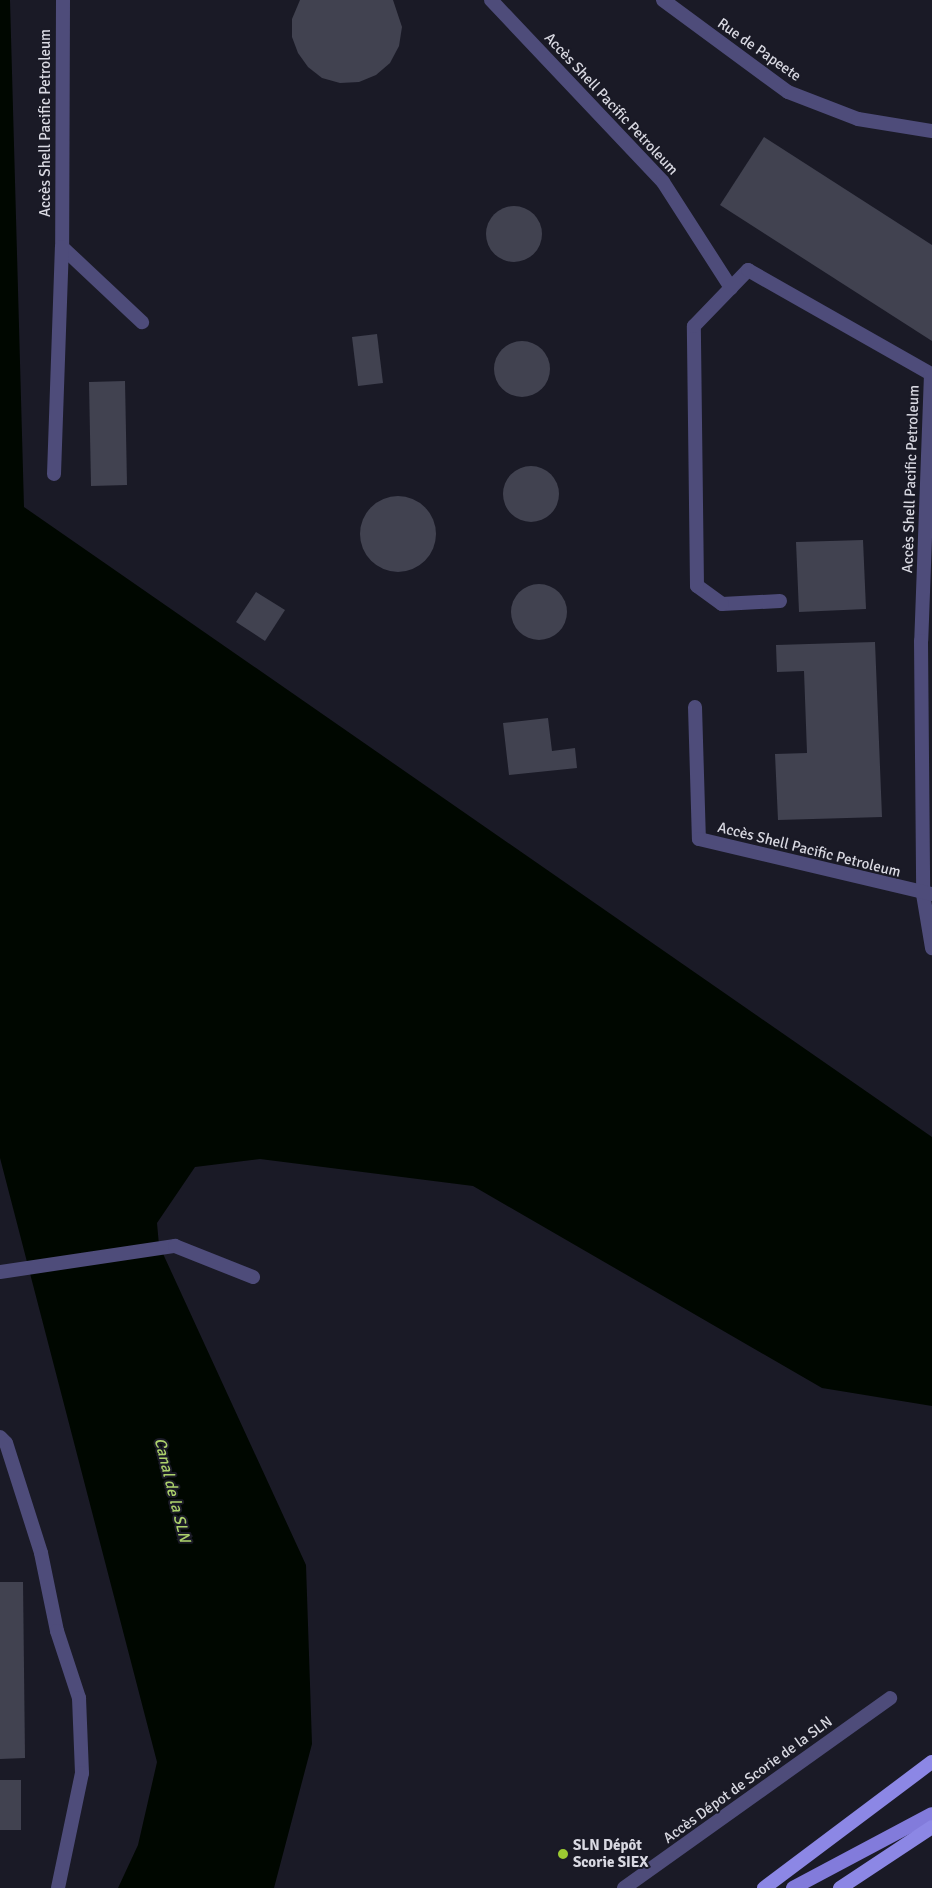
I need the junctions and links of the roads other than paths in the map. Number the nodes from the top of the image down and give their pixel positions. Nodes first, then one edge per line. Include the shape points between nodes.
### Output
1 (63, 0) edge
2 (491, 0) edge
3 (663, 0) edge
4 (932, 131) edge
5 (62, 247) junction
6 (731, 288) junction
7 (142, 322) dead end
8 (54, 474) dead end
9 (780, 601) dead end
10 (932, 628) edge
11 (921, 641) junction
12 (695, 707) dead end
13 (928, 894) edge
14 (932, 948) edge
15 (0, 1272) edge
16 (253, 1278) dead end
17 (0, 1437) edge
18 (890, 1698) dead end
19 (932, 1762) edge
20 (932, 1814) edge
21 (932, 1827) edge
22 (58, 1888) edge
23 (624, 1888) edge
24 (764, 1888) edge
25 (793, 1888) edge
26 (840, 1888) edge

1 - 5 street, Accès Shell Pacific Petroleum
2 - 6 street, Accès Shell Pacific Petroleum via 663,182
3 - 4 street, Rue de Papeete via 788,92 858,119
5 - 7 street
5 - 8 street, Accès Shell Pacific Petroleum
6 - 9 street, Accès Shell Pacific Petroleum via 694,326 697,586 722,604
6 - 11 street, Accès Shell Pacific Petroleum via 748,270 931,374
10 - 11 street
11 - 13 street, Accès Shell Pacific Petroleum
12 - 13 street, Accès Shell Pacific Petroleum via 699,839
13 - 14 street, Accès Shell Pacific Petroleum
15 - 16 street via 175,1246
17 - 22 street via 6,1443 40,1553 56,1631 80,1698 82,1773
18 - 23 street, Accès Dépot de Scorie de la SLN
19 - 24 highway
20 - 25 main road
21 - 26 highway

